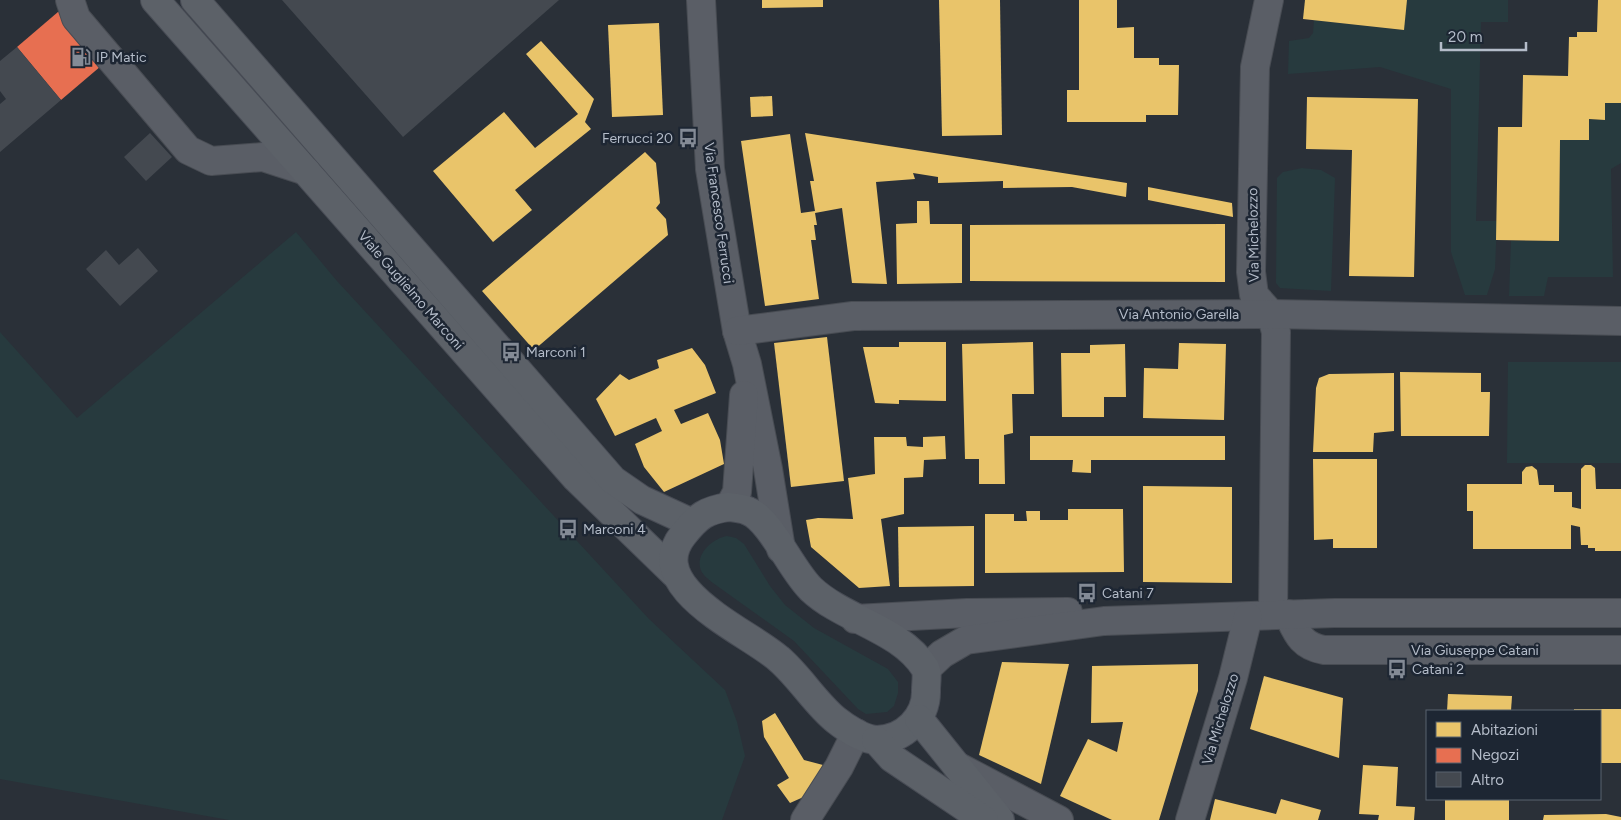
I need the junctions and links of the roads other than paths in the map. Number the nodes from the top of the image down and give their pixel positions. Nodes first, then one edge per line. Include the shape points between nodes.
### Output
1 (70, 0) edge
2 (155, 0) edge
3 (701, 0) edge
4 (1269, 0) edge
5 (198, 1) edge
6 (306, 171) junction
7 (1271, 314) junction
8 (1621, 321) edge
9 (737, 330) junction
10 (747, 364) junction
11 (730, 507) junction
12 (692, 523) junction
13 (780, 549) junction
14 (675, 574) junction
15 (1621, 613) edge
16 (1270, 615) junction
17 (855, 619) junction
18 (1104, 621) junction
19 (1621, 650) edge
20 (926, 669) junction
21 (919, 718) junction
22 (866, 736) junction
23 (957, 766) junction
24 (805, 820) edge
25 (984, 820) edge
26 (1000, 820) edge
27 (1059, 820) edge
28 (1190, 820) edge

1 - 6 street via 76,18 188,150 211,162 263,157
2 - 6 main road, Viale Guglielmo Marconi
3 - 9 street, Via Francesco Ferrucci via 710,169
4 - 7 street, Via Michelozzo via 1255,67 1251,272 1254,295
5 - 12 main road, Viale Guglielmo Marconi via 613,480 642,500
6 - 14 main road, Viale Guglielmo Marconi via 576,478
7 - 8 street, Via Antonio Garella
7 - 9 street, Via Antonio Garella via 853,316
7 - 16 street, Via Michelozzo via 1276,332
9 - 10 street, Via Francesco Ferrucci
10 - 11 street via 737,492
10 - 13 street, Via Francesco Ferrucci
11 - 12 main road via 711,509
11 - 13 main road via 749,511 766,524
12 - 14 main road via 680,539 675,555
13 - 17 main road via 811,589
14 - 22 main road via 697,602 779,658 835,719
15 - 16 street
16 - 18 street
16 - 19 street, Via Giuseppe Catani via 1311,648 1324,650
16 - 28 street, Via Michelozzo via 1233,678
17 - 18 street via 1065,611
17 - 20 main road via 906,646
18 - 20 street via 966,640 942,654
20 - 21 main road via 927,695
21 - 22 main road via 901,734
21 - 23 main road
22 - 24 street via 839,767
22 - 25 main road via 892,758
23 - 26 main road
23 - 27 street

